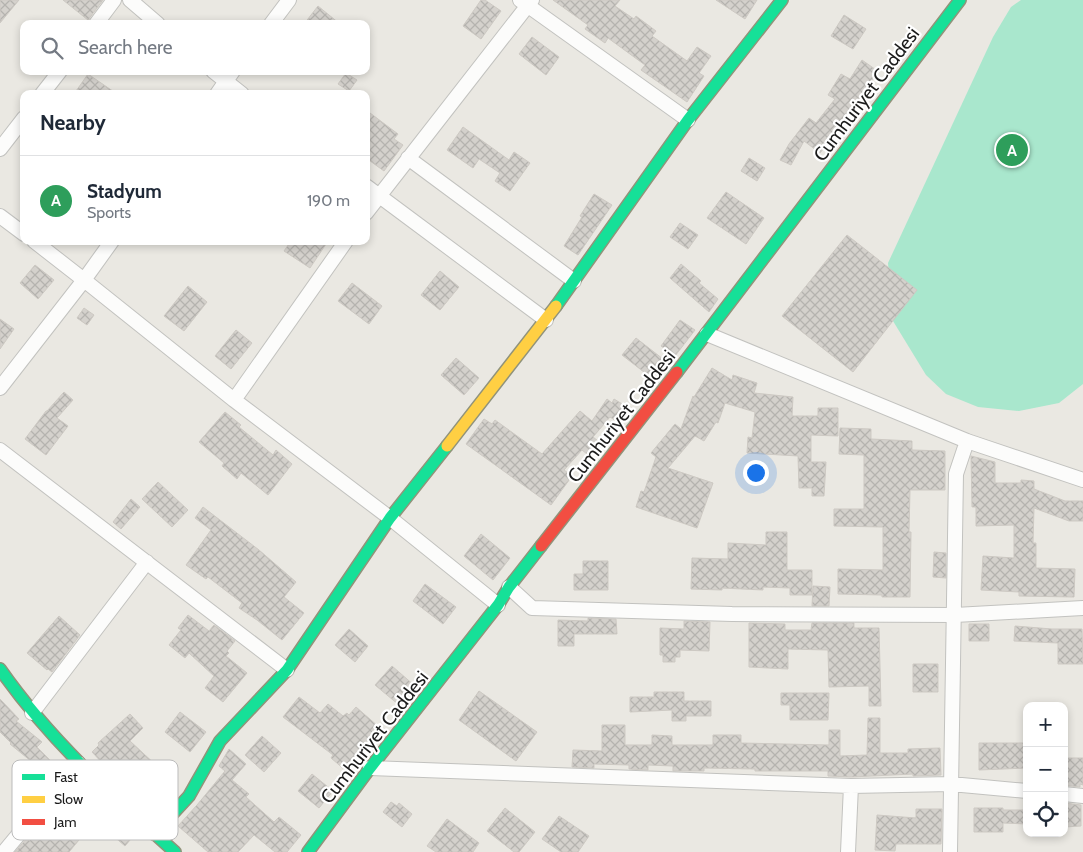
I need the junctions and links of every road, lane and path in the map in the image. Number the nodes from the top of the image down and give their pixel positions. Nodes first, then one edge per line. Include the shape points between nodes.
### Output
1 (114, 0) edge
2 (130, 0) edge
3 (290, 0) edge
4 (782, 0) edge
5 (960, 0) edge
6 (526, 2) edge
7 (99, 20) edge
8 (153, 20) edge
9 (274, 20) edge
10 (57, 75) edge
11 (229, 76) edge
12 (45, 90) edge
13 (220, 90) edge
14 (239, 90) edge
15 (688, 120) junction
16 (20, 123) edge
17 (0, 149) edge
18 (408, 158) junction
19 (370, 189) edge
20 (379, 195) junction
21 (370, 207) edge
22 (0, 216) edge
23 (20, 231) edge
24 (39, 245) edge
25 (109, 245) edge
26 (343, 245) edge
27 (84, 280) junction
28 (574, 281) junction
29 (546, 320) junction
30 (707, 334) junction
31 (0, 388) edge
32 (234, 400) junction
33 (967, 441) junction
34 (0, 450) edge
35 (1083, 480) edge
36 (390, 518) junction
37 (147, 562) junction
38 (509, 587) junction
39 (498, 605) junction
40 (1083, 608) edge
41 (955, 615) junction
42 (0, 669) edge
43 (288, 670) junction
44 (32, 712) junction
45 (74, 760) edge
46 (370, 768) junction
47 (951, 784) junction
48 (851, 786) junction
49 (1023, 791) edge
50 (1068, 794) edge
51 (1083, 796) edge
52 (178, 808) edge
53 (14, 840) edge
54 (161, 840) edge
55 (4, 852) edge
56 (174, 852) edge
57 (308, 852) edge
58 (848, 852) edge
59 (950, 852) edge

1 - 7 street
2 - 8 street
3 - 9 street
4 - 15 main road
5 - 30 main road, Cumhuriyet Caddesi
6 - 15 street
6 - 18 street
10 - 12 street
11 - 13 street
11 - 14 street
15 - 28 main road
16 - 17 street
18 - 20 street
18 - 28 street
19 - 20 street
20 - 21 street
20 - 29 street
22 - 23 street
24 - 27 street
25 - 27 street
26 - 32 street
27 - 31 street
27 - 32 street
28 - 29 main road
29 - 36 main road
30 - 33 street
30 - 38 main road, Cumhuriyet Caddesi
32 - 36 street
33 - 35 street
33 - 41 street via 956,474
34 - 37 street
36 - 39 street
36 - 43 main road
37 - 43 street
37 - 44 street
38 - 39 main road, Cumhuriyet Caddesi
38 - 41 street via 532,608 732,614
39 - 46 main road, Cumhuriyet Caddesi
40 - 41 street
41 - 47 street
42 - 44 main road
43 - 52 main road via 220,741 189,796
44 - 45 main road
46 - 48 street
46 - 57 main road, Cumhuriyet Caddesi
47 - 48 street
47 - 49 street
47 - 59 street
48 - 58 street
50 - 51 street
53 - 55 street
54 - 56 main road

